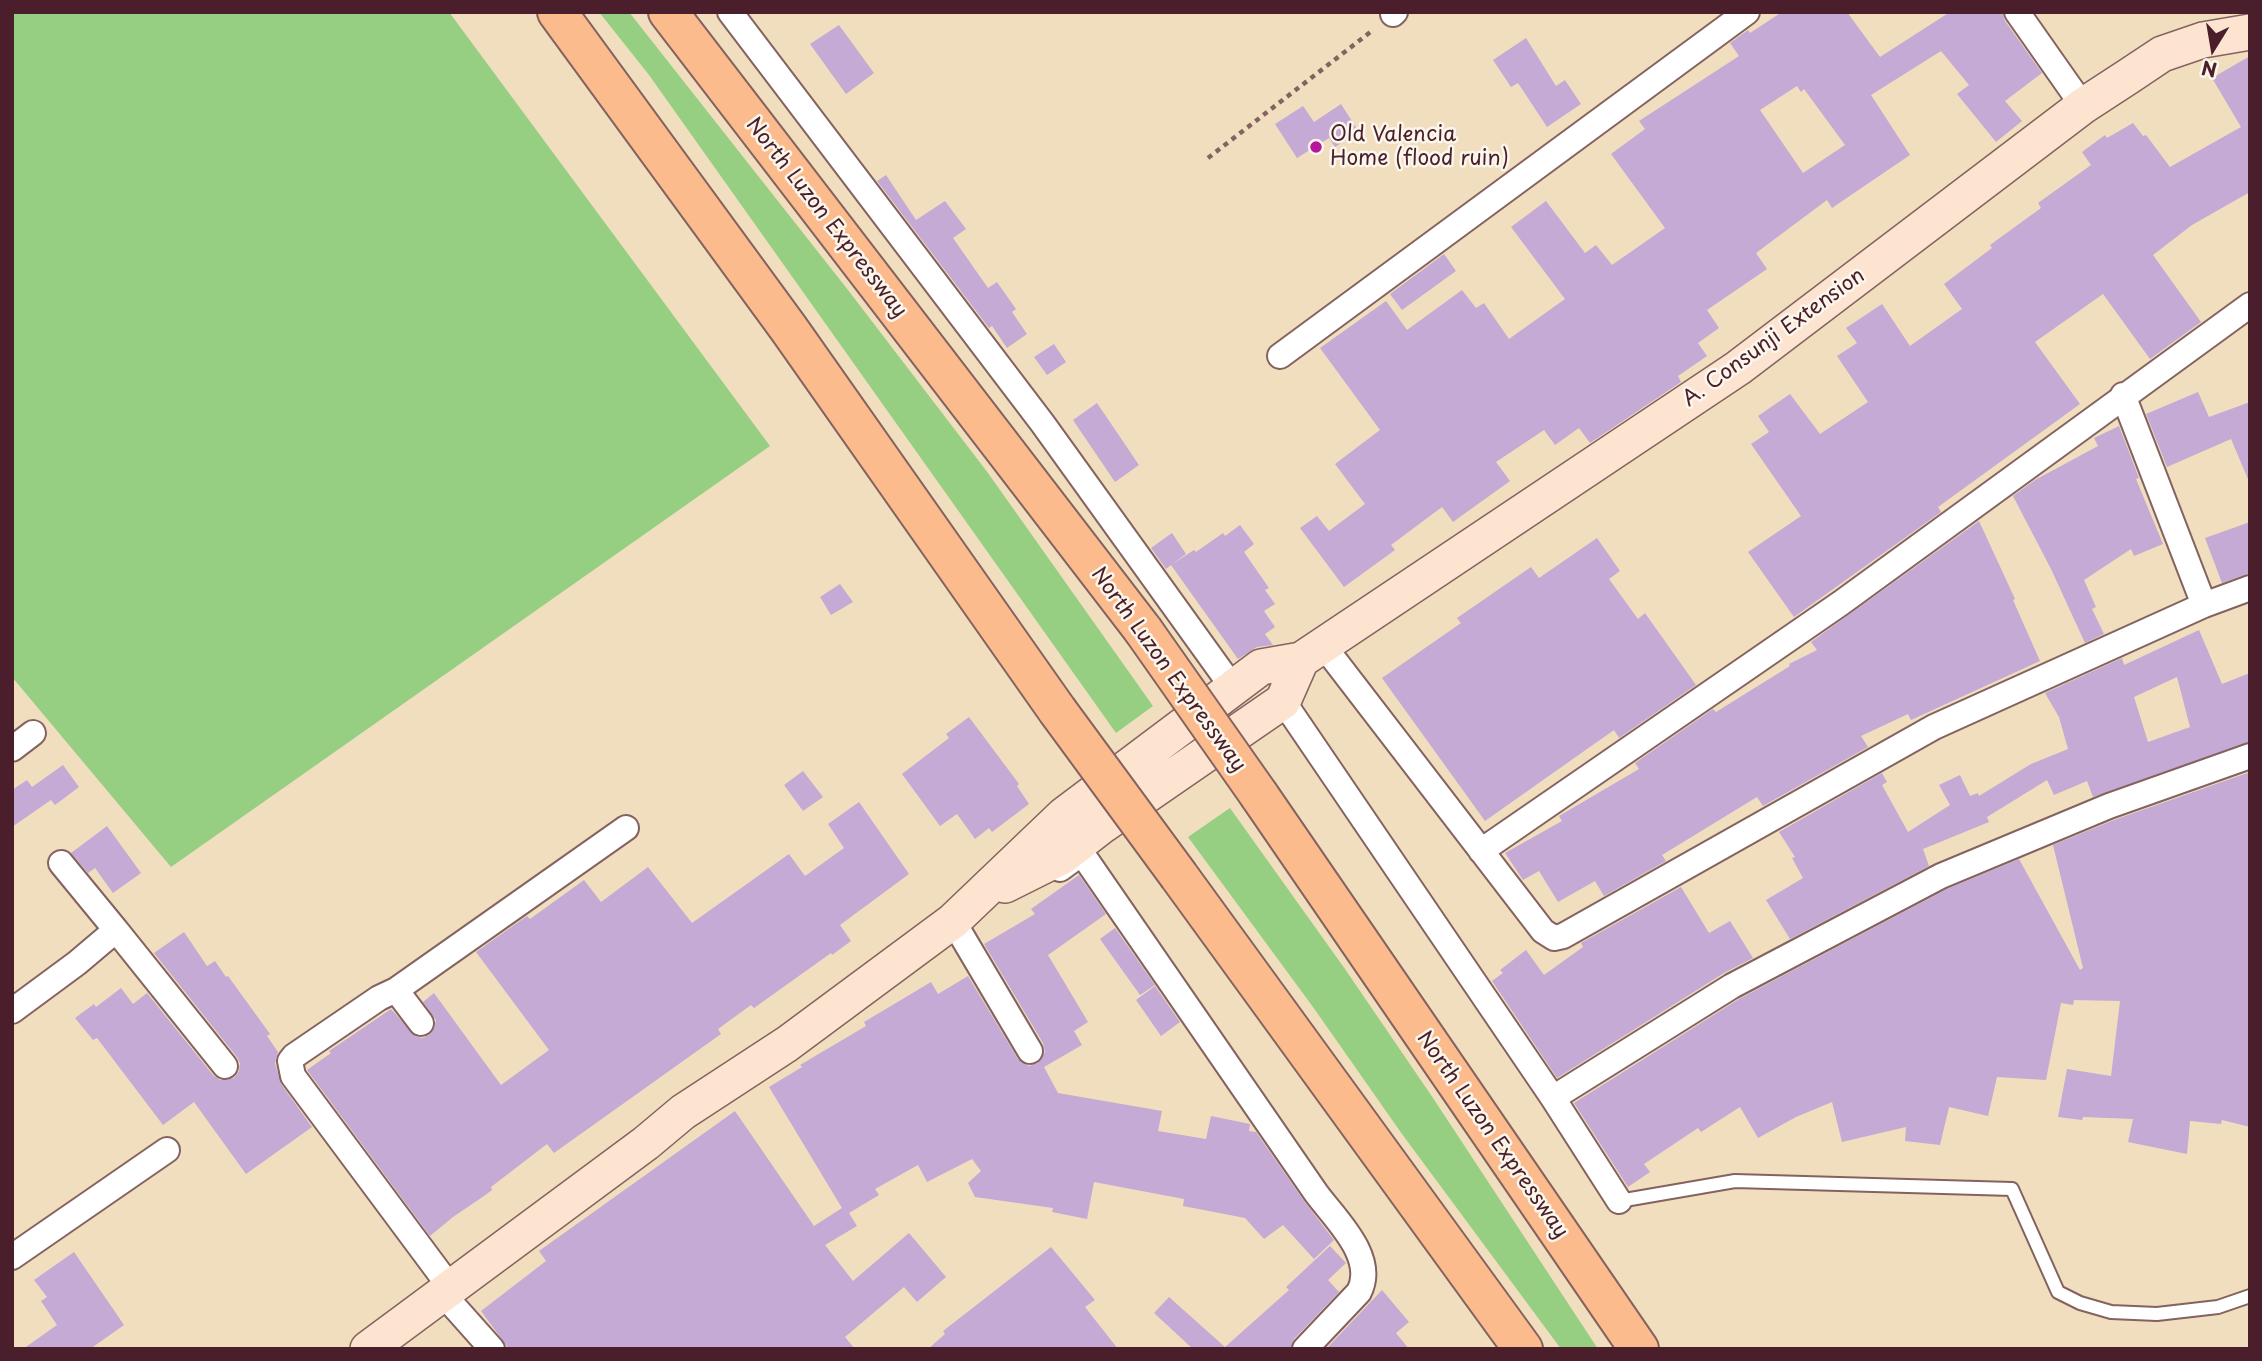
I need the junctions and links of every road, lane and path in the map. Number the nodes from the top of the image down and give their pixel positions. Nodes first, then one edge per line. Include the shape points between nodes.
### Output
1 (557, 12) edge
2 (668, 12) edge
3 (730, 12) edge
4 (1747, 12) edge
5 (2017, 12) edge
6 (1394, 13) edge
7 (2250, 32) edge
8 (2082, 106) junction
9 (1208, 158) dead end
10 (2250, 304) edge
11 (1280, 356) dead end
12 (2123, 395) junction
13 (2250, 588) edge
14 (2204, 605) junction
15 (1312, 653) junction
16 (1233, 688) junction
17 (1283, 701) junction
18 (33, 733) dead end
19 (12, 749) edge
20 (2250, 756) edge
21 (626, 828) dead end
22 (1481, 852) junction
23 (61, 863) dead end
24 (980, 897) junction
25 (953, 921) junction
26 (116, 930) junction
27 (396, 990) junction
28 (12, 1011) edge
29 (421, 1023) dead end
30 (1030, 1051) dead end
31 (225, 1066) dead end
32 (1553, 1098) junction
33 (167, 1150) dead end
34 (1619, 1201) joint
35 (12, 1257) edge
36 (447, 1291) junction
37 (2250, 1296) edge
38 (368, 1349) edge
39 (492, 1349) edge
40 (1305, 1349) edge
41 (1522, 1349) edge
42 (1639, 1349) edge

1 - 41 highway, bridge
2 - 42 highway, North Luzon Expressway, bridge via 1143,630
3 - 16 street via 1042,424
4 - 11 street
5 - 8 street
6 - 9 path
7 - 8 main road, A. Consunji Extension via 2203,40 2162,54
8 - 15 main road, A. Consunji Extension via 1738,368
10 - 12 street
12 - 14 street
12 - 22 street via 1841,603
13 - 14 street
14 - 22 street via 1934,727 1563,936 1554,938 1543,931
15 - 16 main road via 1261,667
15 - 17 main road
15 - 22 street
16 - 24 main road via 1064,815
17 - 24 main road via 1063,856
17 - 32 street
18 - 19 street
20 - 32 street via 2109,806 1941,876 1732,986
21 - 27 street
23 - 26 street
24 - 25 main road
24 - 40 street via 1019,895 1075,858 1085,858 1355,1245 1363,1266 1362,1286
25 - 30 street
25 - 36 main road via 787,1044 683,1112
26 - 28 street
26 - 31 street
27 - 29 street
27 - 36 street via 294,1056 290,1068
32 - 34 street
33 - 35 street
34 - 37 lane via 1735,1181 2012,1189 2058,1292 2080,1303 2111,1312 2157,1314 2218,1307
36 - 38 main road
36 - 39 street

